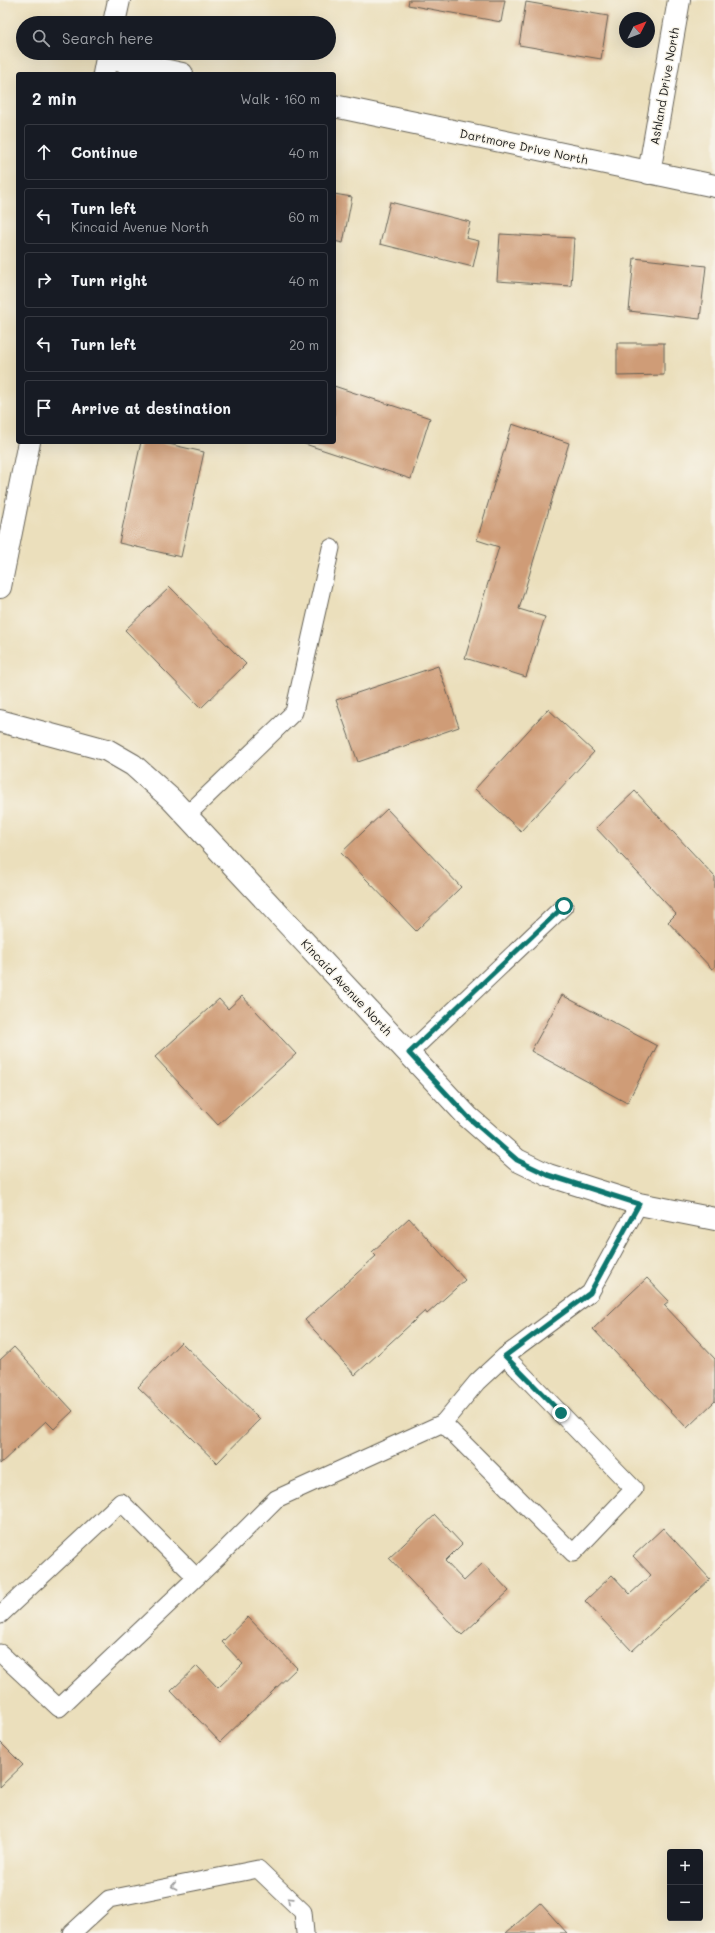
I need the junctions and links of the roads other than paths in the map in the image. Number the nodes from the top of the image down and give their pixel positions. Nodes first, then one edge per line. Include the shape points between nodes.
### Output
1 (119, 0) edge
2 (679, 0) edge
3 (116, 16) edge
4 (106, 62) edge
5 (169, 72) edge
6 (336, 106) edge
7 (649, 173) junction
8 (715, 186) edge
9 (29, 444) edge
10 (331, 548) dead end
11 (0, 586) edge
12 (0, 721) edge
13 (186, 816) junction
14 (564, 906) dead end
15 (409, 1053) junction
16 (639, 1204) junction
17 (715, 1219) edge
18 (505, 1356) junction
19 (443, 1423) junction
20 (196, 1577) junction
21 (0, 1615) edge
22 (0, 1653) edge
23 (72, 1933) edge
24 (304, 1933) edge

1 - 3 street
2 - 7 street, Ashland Drive North
4 - 5 street
6 - 7 street, Dartmore Drive North
7 - 8 street, Dartmore Drive North
9 - 11 street
10 - 13 lane via 294,712
12 - 13 street, Kincaid Avenue North via 107,750 133,765
13 - 15 street, Kincaid Avenue North
14 - 15 lane
15 - 16 street, Kincaid Avenue North via 468,1117 517,1160 548,1175
16 - 17 street, Kincaid Avenue North
16 - 18 lane via 590,1293
18 - 19 lane via 477,1382
18 - 19 lane via 634,1489 573,1553
19 - 20 lane via 276,1499
20 - 21 lane via 121,1502
20 - 22 lane via 59,1708
24 -> 23 lane via 303,1912 258,1869 109,1899

